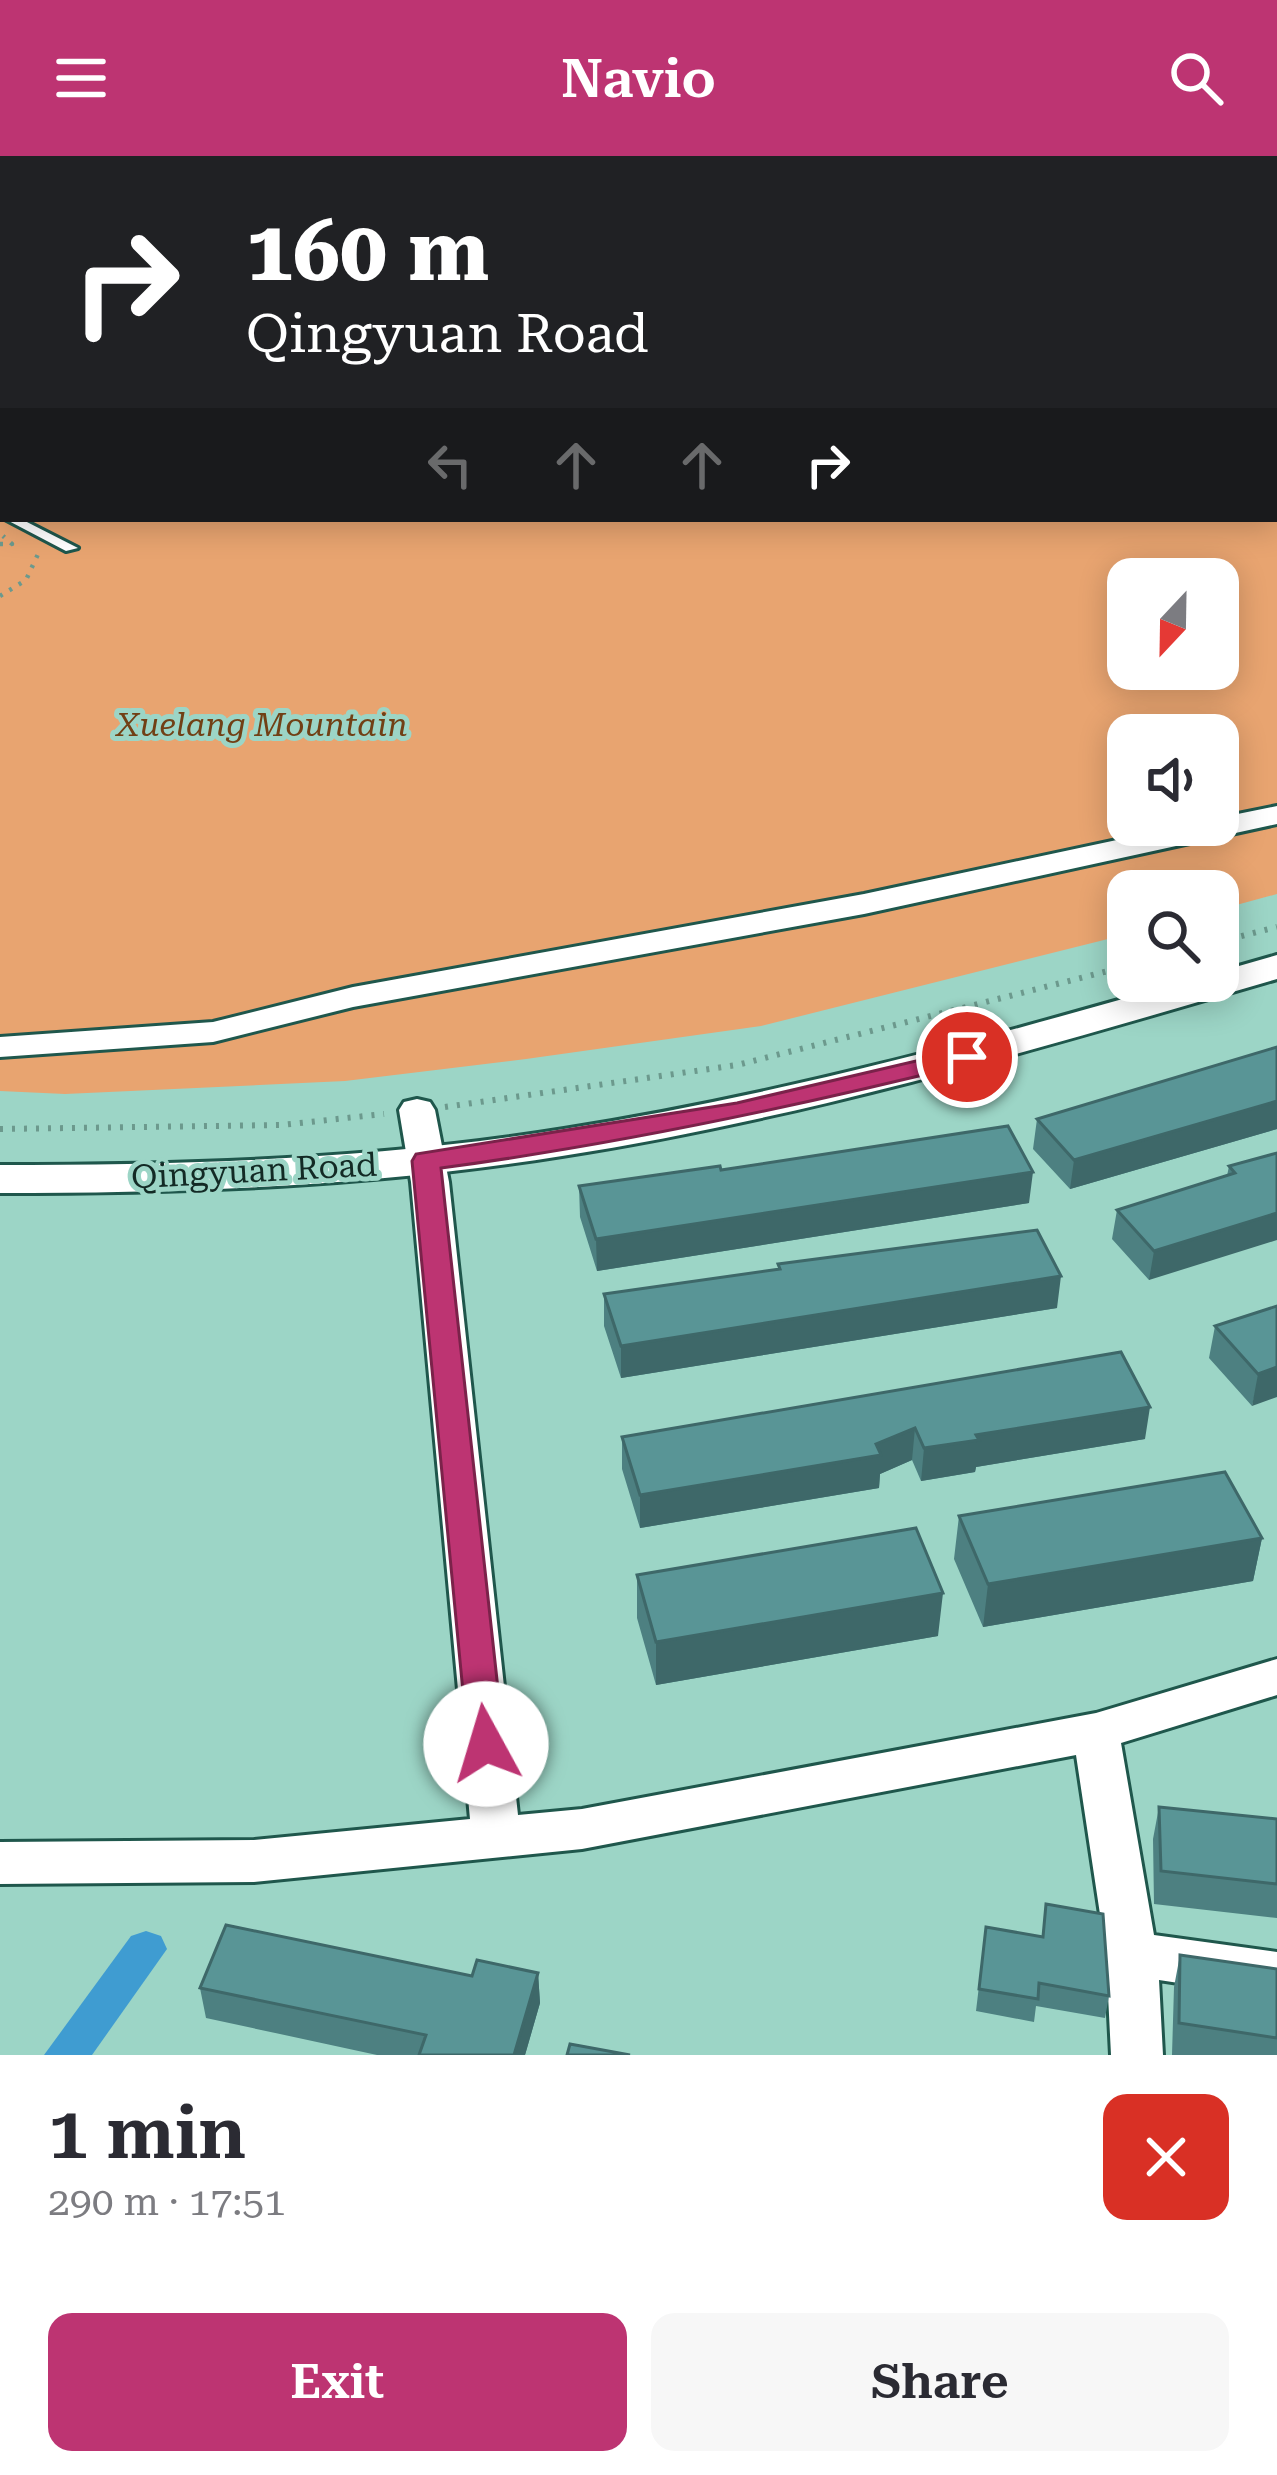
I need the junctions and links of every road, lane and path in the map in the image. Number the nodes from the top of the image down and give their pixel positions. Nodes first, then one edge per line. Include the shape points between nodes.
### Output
1 (15, 522) edge
2 (0, 534) edge
3 (42, 537) junction
4 (0, 544) edge
5 (70, 548) dead end
6 (0, 596) edge
7 (1277, 815) edge
8 (1277, 927) edge
9 (1239, 937) edge
10 (1277, 943) edge
11 (1239, 954) edge
12 (1277, 968) edge
13 (1107, 971) edge
14 (1107, 992) edge
15 (0, 1047) edge
16 (0, 1129) edge
17 (422, 1136) junction
18 (0, 1151) edge
19 (0, 1179) edge
20 (1277, 1677) edge
21 (1096, 1732) junction
22 (496, 1838) junction
23 (0, 1863) edge
24 (1132, 1954) junction
25 (1277, 1975) edge
26 (1137, 2055) edge

1 - 3 lane
2 - 4 path via 12,544
3 - 5 lane
3 - 6 path via 33,573
7 - 15 street via 865,904 353,997 213,1032
8 - 9 path
10 - 11 street
12 - 17 street, Qingyuan Road via 783,1101 562,1143
13 - 17 path, Qingyuan Road
14 - 17 street, Qingyuan Road via 766,1082
16 - 17 path, Qingyuan Road via 281,1125
17 - 18 street, Qingyuan Road via 269,1151
17 - 19 street, Qingyuan Road via 219,1174
17 - 22 street
20 - 21 street
21 - 22 street via 582,1829
21 - 24 street
22 - 23 street via 254,1861
24 - 25 street
24 - 26 street

